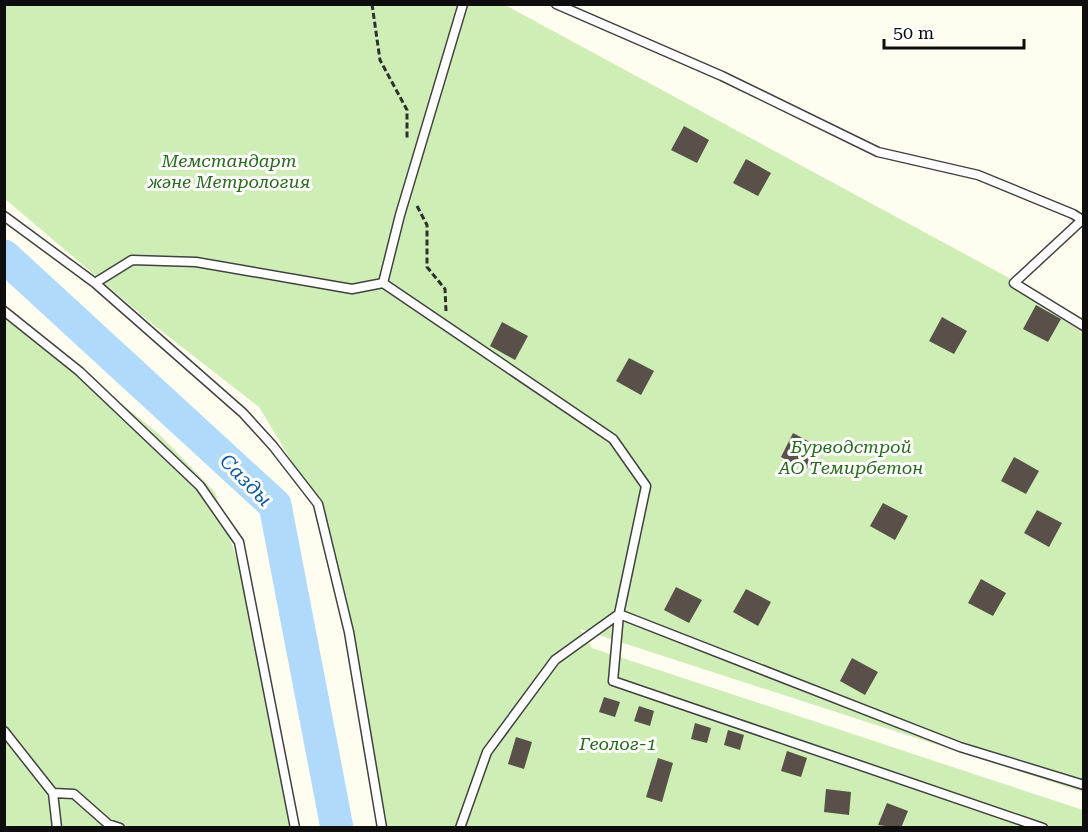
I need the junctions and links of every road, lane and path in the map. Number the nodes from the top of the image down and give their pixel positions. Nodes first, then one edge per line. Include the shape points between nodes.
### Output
1 (463, 4) edge
2 (556, 4) edge
3 (4, 216) edge
4 (1083, 220) edge
5 (95, 282) junction
6 (383, 283) junction
7 (4, 311) edge
8 (1083, 326) edge
9 (620, 614) junction
10 (4, 731) edge
11 (1083, 785) edge
12 (53, 793) junction
13 (57, 828) edge
14 (120, 828) edge
15 (295, 828) edge
16 (382, 828) edge
17 (460, 828) edge
18 (1043, 828) edge

1 - 6 lane
2 - 4 lane via 722,76 878,152 978,175
3 - 5 lane
4 - 8 lane via 1014,283
5 - 6 lane via 132,260 196,262 352,289
5 - 16 lane via 243,413 318,504 349,632
6 - 9 lane via 613,439 646,486
7 - 15 lane via 79,370 200,486 239,542
9 - 11 lane via 960,747
9 - 17 lane via 555,660 487,752
9 - 18 lane via 613,681
10 - 12 lane
12 - 13 lane
12 - 14 lane via 74,794 108,824

